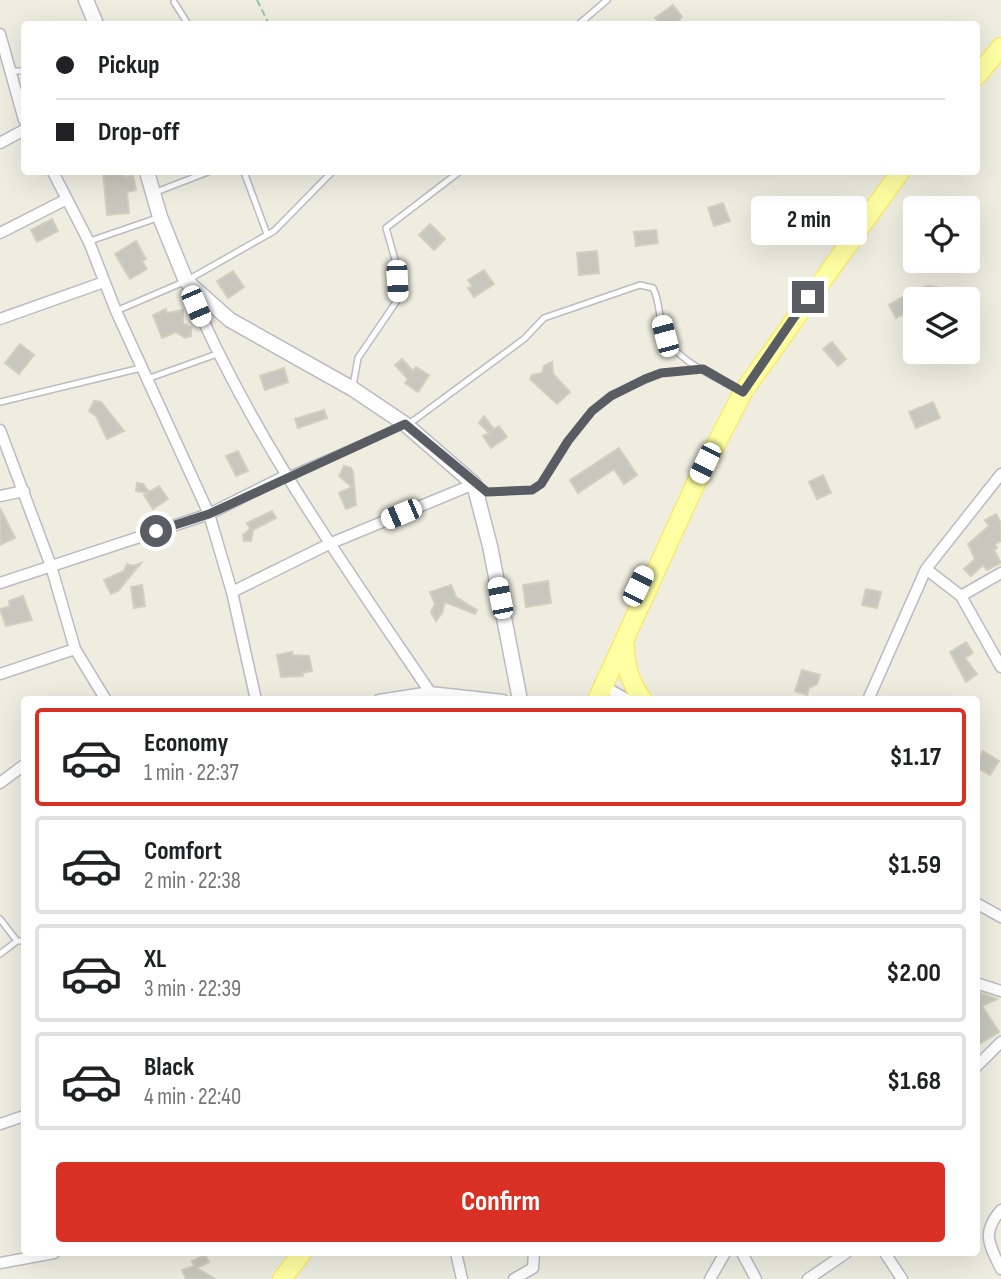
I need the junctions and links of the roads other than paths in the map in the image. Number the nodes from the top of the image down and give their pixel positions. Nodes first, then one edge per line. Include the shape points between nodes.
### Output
1 (86, 0) edge
2 (607, 0) edge
3 (174, 2) dead end
4 (95, 21) edge
5 (186, 21) edge
6 (582, 21) edge
7 (0, 34) edge
8 (1001, 47) edge
9 (12, 71) junction
10 (21, 71) edge
11 (980, 72) edge
12 (21, 108) edge
13 (21, 132) edge
14 (0, 142) edge
15 (54, 175) edge
16 (149, 175) edge
17 (200, 175) edge
18 (245, 175) edge
19 (329, 175) edge
20 (455, 175) edge
21 (898, 175) edge
22 (154, 193) junction
23 (66, 199) junction
24 (160, 217) junction
25 (0, 233) edge
26 (267, 234) junction
27 (89, 242) junction
28 (186, 281) junction
29 (104, 282) junction
30 (116, 311) junction
31 (0, 319) edge
32 (216, 354) junction
33 (141, 368) junction
34 (703, 369) junction
35 (147, 379) junction
36 (353, 389) junction
37 (743, 392) junction
38 (0, 401) edge
39 (405, 424) junction
40 (0, 430) edge
41 (1001, 474) edge
42 (285, 476) junction
43 (695, 483) junction
44 (474, 484) junction
45 (24, 491) junction
46 (0, 496) edge
47 (209, 514) junction
48 (329, 544) junction
49 (51, 566) junction
50 (926, 569) junction
51 (1001, 573) edge
52 (0, 583) edge
53 (232, 592) junction
54 (961, 596) junction
55 (625, 644) junction
56 (75, 649) junction
57 (1001, 667) edge
58 (0, 674) edge
59 (600, 690) edge
60 (430, 692) junction
61 (104, 696) edge
62 (255, 696) edge
63 (404, 696) edge
64 (466, 696) edge
65 (519, 696) edge
66 (617, 696) edge
67 (640, 696) edge
68 (870, 696) edge
69 (21, 767) edge
70 (0, 783) edge
71 (980, 905) edge
72 (1001, 917) edge
73 (0, 919) edge
74 (17, 941) junction
75 (21, 942) edge
76 (0, 954) edge
77 (980, 984) edge
78 (1001, 991) edge
79 (1001, 1042) edge
80 (980, 1063) edge
81 (21, 1117) edge
82 (0, 1124) edge
83 (1001, 1210) edge
84 (38, 1256) edge
85 (300, 1256) edge
86 (457, 1256) edge
87 (534, 1256) edge
88 (723, 1256) edge
89 (744, 1256) edge
90 (842, 1256) edge
91 (887, 1256) edge
92 (0, 1263) edge
93 (1001, 1269) edge
94 (285, 1278) edge
95 (462, 1279) edge
96 (514, 1279) edge
97 (710, 1279) edge
98 (756, 1279) edge
99 (808, 1279) edge
100 (902, 1279) edge

1 - 4 street
2 - 6 lane
3 - 5 lane
7 - 9 street
8 - 11 main road
9 - 10 lane
9 - 12 street
13 - 14 street
15 - 23 street
16 - 22 street
17 - 22 lane
18 - 26 lane
19 - 26 lane via 289,219
20 - 36 lane via 386,228 396,263 398,299 358,358
21 - 37 main road
22 - 24 street
23 - 25 street
23 - 27 street
24 - 27 lane
24 - 28 street
26 - 28 lane
27 - 29 street
28 - 30 lane
28 - 32 street
28 - 36 street via 230,320
29 - 30 street
29 - 31 street
30 - 33 street
32 - 35 lane
32 - 42 street
33 - 35 street
33 - 38 lane
34 - 37 lane
34 - 39 lane via 665,336 658,298 653,288 640,285 544,318 524,339
34 - 44 lane via 661,373 611,396 592,411 541,484 532,490 487,492
35 - 47 street
36 - 39 street
37 - 43 main road
39 - 42 lane
39 - 44 street
40 - 45 street
41 - 50 street
42 - 47 street
42 - 48 street
43 - 55 main road
43 - 59 main road via 661,537
44 - 48 street
44 - 65 street
45 - 46 street
45 - 49 street
47 - 49 street
47 - 53 street
48 - 53 street
48 - 60 street
49 - 52 street
49 - 56 street
50 - 54 street
50 - 68 street
51 - 54 street
53 - 62 street
54 - 57 street
55 - 59 main road
55 - 67 main road via 626,668
56 - 58 street
56 - 61 street
59 - 66 street
60 - 63 street
60 - 64 street
69 - 70 street
71 - 72 street
73 - 74 lane
74 - 75 lane
74 - 76 lane
77 - 78 street
79 - 80 street
81 - 82 street
83 - 93 street via 989,1226 988,1242
84 - 92 street
85 - 94 main road
86 - 95 street
87 - 96 street via 533,1268
88 - 97 street
89 - 98 street
90 - 99 street
91 - 100 street

